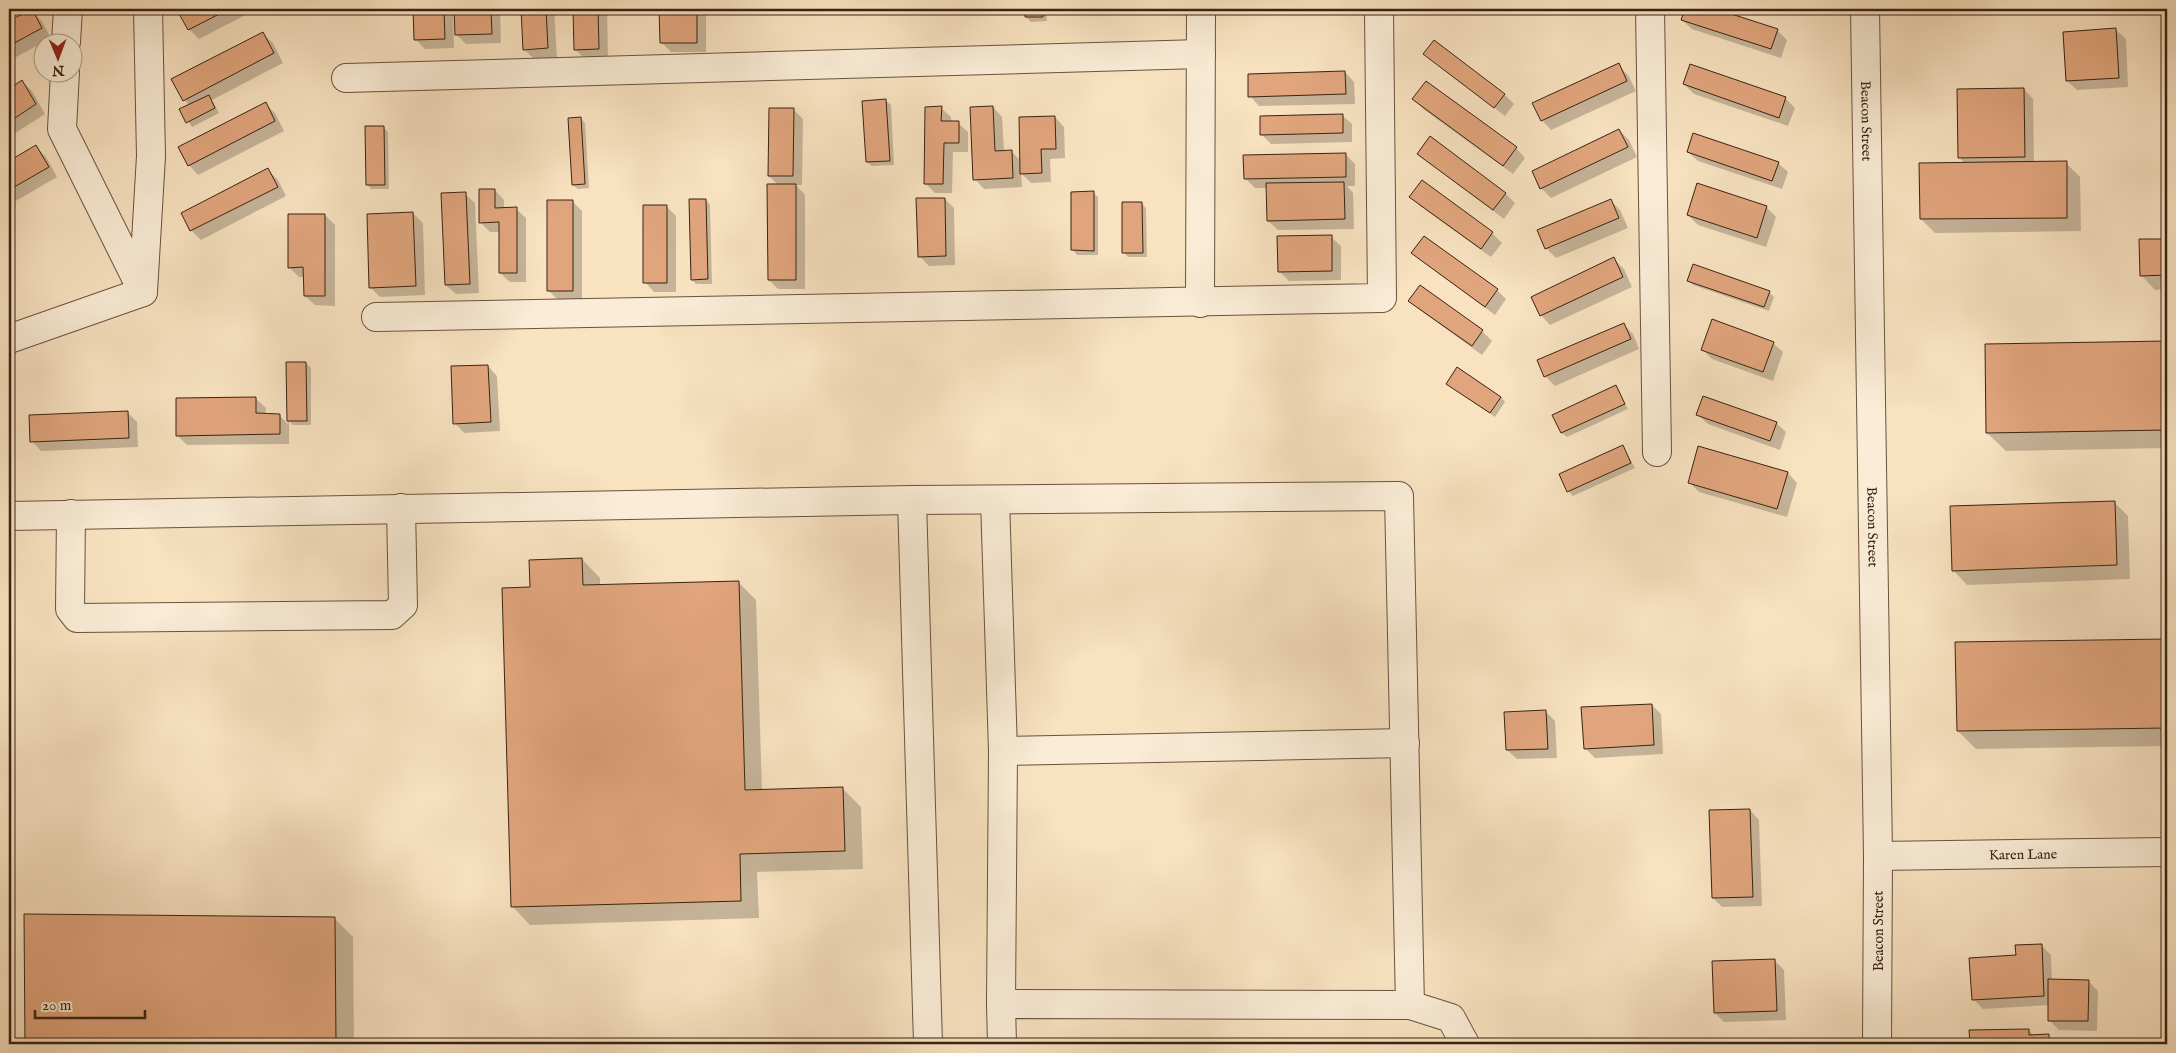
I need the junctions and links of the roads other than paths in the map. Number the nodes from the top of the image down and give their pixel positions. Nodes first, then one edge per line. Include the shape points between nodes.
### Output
1 (68, 9) edge
2 (148, 9) edge
3 (1201, 9) edge
4 (1379, 9) edge
5 (1650, 9) edge
6 (1865, 9) edge
7 (67, 32) edge
8 (1201, 54) junction
9 (346, 78) dead end
10 (64, 82) edge
11 (143, 292) junction
12 (1200, 303) junction
13 (376, 317) dead end
14 (9, 339) edge
15 (1657, 452) dead end
16 (912, 500) junction
17 (995, 500) junction
18 (401, 508) junction
19 (71, 514) junction
20 (9, 516) edge
21 (1405, 743) junction
22 (1003, 751) junction
23 (2167, 852) edge
24 (1878, 856) junction
25 (1001, 1004) junction
26 (1410, 1004) junction
27 (928, 1044) edge
28 (1002, 1044) edge
29 (1465, 1044) edge
30 (1877, 1044) edge

1 - 7 street
2 - 11 street via 151,156
3 - 8 street
4 - 12 street via 1382,298
5 - 15 street
6 - 24 street, Beacon Street
8 - 9 street
8 - 12 street
10 - 11 street via 62,128
11 - 14 street
12 - 13 street
16 - 17 street
16 - 18 street
16 - 27 street
17 - 21 street via 1399,496
17 - 22 street
18 - 19 street
18 - 19 street via 404,605 392,615 77,618 70,609
19 - 20 street
21 - 22 street
21 - 26 street
22 - 25 street
23 - 24 street, Karen Lane
24 - 30 street, Beacon Street
25 - 26 street
25 - 28 street
26 - 29 street via 1451,1018

